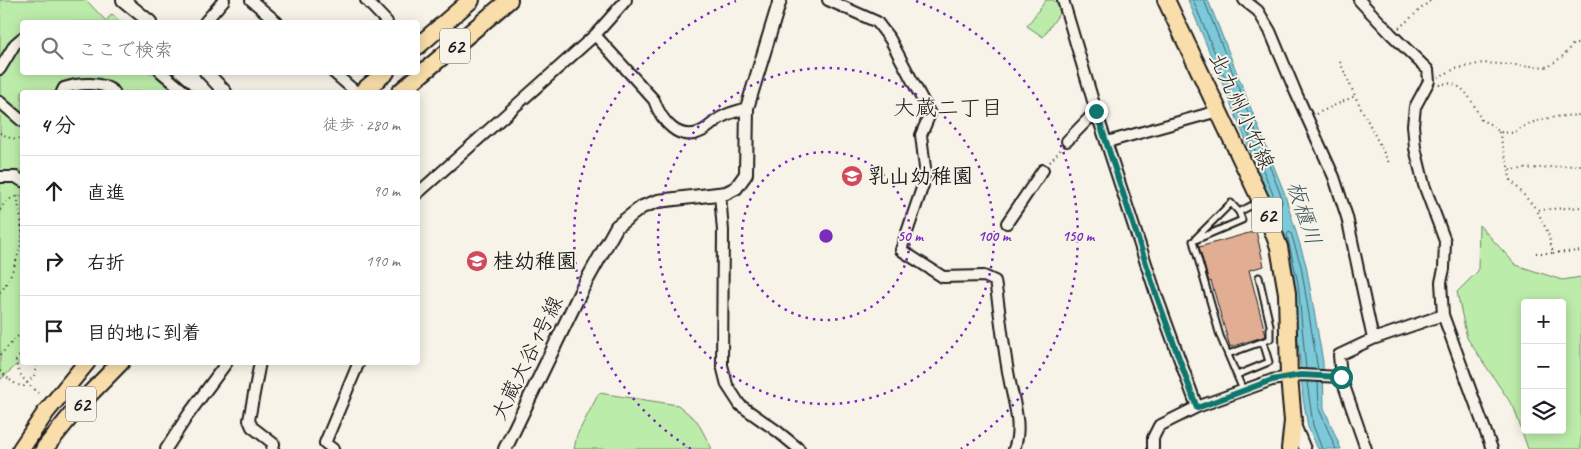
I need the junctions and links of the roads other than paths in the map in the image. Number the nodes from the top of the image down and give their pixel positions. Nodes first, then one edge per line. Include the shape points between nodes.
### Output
1 (224, 0) edge
2 (251, 0) edge
3 (366, 0) edge
4 (471, 0) edge
5 (509, 0) edge
6 (626, 0) edge
7 (780, 0) edge
8 (828, 0) edge
9 (1166, 0) edge
10 (1244, 0) edge
11 (1359, 0) edge
12 (126, 1) edge
13 (1062, 1) edge
14 (148, 20) edge
15 (207, 20) edge
16 (275, 20) edge
17 (385, 20) edge
18 (595, 35) junction
19 (20, 40) edge
20 (420, 44) edge
21 (0, 69) edge
22 (165, 75) edge
23 (209, 75) edge
24 (336, 75) edge
25 (382, 75) edge
26 (63, 90) edge
27 (112, 90) edge
28 (183, 90) edge
29 (223, 90) edge
30 (354, 90) edge
31 (364, 90) edge
32 (402, 90) edge
33 (0, 102) edge
34 (747, 108) junction
35 (1096, 111) junction
36 (1218, 111) junction
37 (20, 119) edge
38 (1068, 141) road end
39 (1107, 142) junction
40 (1043, 170) road end
41 (0, 178) edge
42 (20, 180) edge
43 (420, 190) edge
44 (720, 194) junction
45 (1261, 200) junction
46 (1240, 212) junction
47 (1007, 223) dead end
48 (1193, 241) junction
49 (1259, 277) dead end
50 (1443, 315) junction
51 (1373, 339) junction
52 (1263, 342) junction
53 (1228, 354) junction
54 (84, 365) edge
55 (118, 365) edge
56 (225, 365) edge
57 (259, 365) edge
58 (358, 365) edge
59 (1237, 375) junction
60 (1295, 376) junction
61 (1341, 377) junction
62 (1244, 390) junction
63 (1197, 408) junction
64 (1293, 421) junction
65 (22, 449) edge
66 (44, 449) edge
67 (166, 449) edge
68 (272, 449) edge
69 (333, 449) edge
70 (505, 449) edge
71 (799, 449) edge
72 (1014, 449) edge
73 (1154, 449) edge
74 (1290, 449) edge
75 (1305, 449) edge
76 (1366, 449) edge
77 (1492, 449) edge

1 - 15 street
2 - 16 street
3 - 17 street
4 - 20 main road, 62
5 - 32 main road, 62
6 - 18 street
7 - 34 street, 大蔵大谷1号線
8 - 72 street via 877,22 890,39 930,114 921,135 925,168 923,185 901,250 943,277 984,276 995,281 1018,423
9 - 36 main road, 北九州小竹線 / 62
10 - 51 street via 1258,11 1270,31 1334,178 1347,216
11 - 50 street via 1428,70 1428,82 1415,107 1413,125 1424,185 1445,241 1441,282
12 - 14 street
13 - 35 street
18 - 34 street via 654,100 668,126 679,133 692,135 724,116
18 - 43 street
19 - 21 street
22 - 28 street
23 - 29 street
24 - 30 street
25 - 31 main road
26 - 27 street via 78,83
33 - 37 street
34 - 44 street, 大蔵大谷1号線 via 746,174 736,188
35 - 38 street
35 - 39 street
36 - 39 street
36 - 45 main road, 北九州小竹線 / 62
39 - 63 street
40 - 47 street
41 - 42 street via 16,177
44 - 70 street, 大蔵大谷1号線 via 658,201 617,226 582,289
44 - 71 street via 723,231 722,365 727,385 740,405
45 - 46 lane
45 - 60 main road, 北九州小竹線 / 62 via 1279,247
46 - 48 lane via 1242,220
46 - 48 lane via 1231,202
48 - 53 lane
49 - 52 lane via 1270,325 1270,340
50 - 51 street
50 - 77 street
51 - 61 street via 1338,355
52 - 53 lane
52 - 59 lane via 1268,362
53 - 59 lane
54 - 65 main road, 62 via 46,412
55 - 66 main road, 62 via 81,403
56 - 67 street
57 - 68 street via 249,420 252,427 274,444
58 - 69 street via 325,443
59 - 62 lane
60 - 61 street
60 - 62 street
60 - 64 main road, 北九州小竹線 / 62
61 - 76 street
62 - 63 street
63 - 73 street via 1159,426 1153,438
64 - 74 main road, 北九州小竹線 / 62
64 - 75 street

